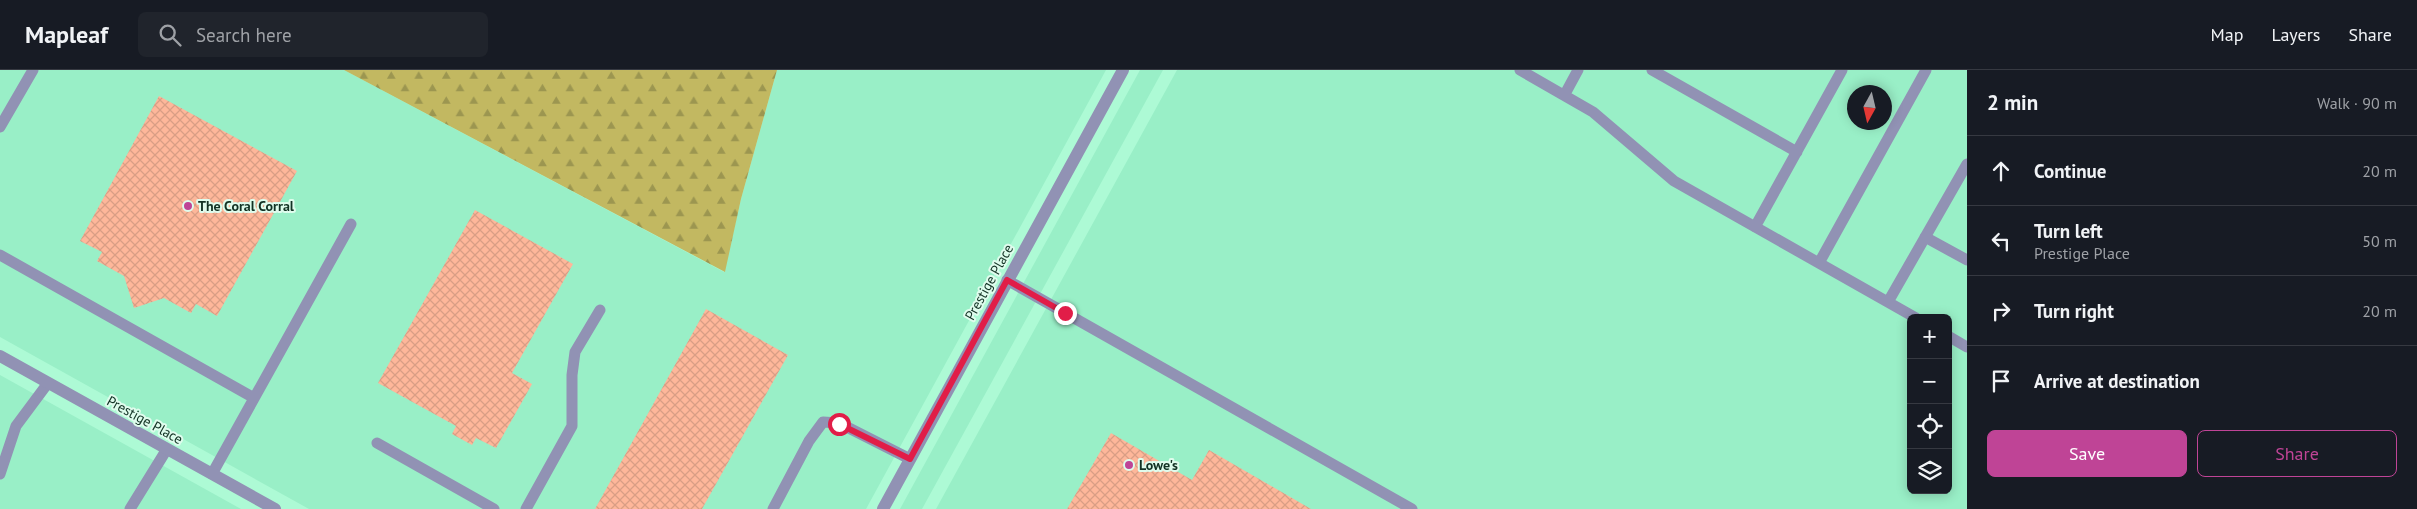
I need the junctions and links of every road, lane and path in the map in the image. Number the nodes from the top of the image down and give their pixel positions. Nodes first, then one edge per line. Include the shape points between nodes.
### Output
1 (33, 70) edge
2 (1123, 70) edge
3 (1520, 70) edge
4 (1578, 70) edge
5 (1652, 70) edge
6 (1842, 70) edge
7 (1926, 70) edge
8 (1565, 94) junction
9 (0, 127) edge
10 (1797, 152) junction
11 (1967, 164) edge
12 (351, 224) dead end
13 (1755, 227) junction
14 (1925, 237) junction
15 (0, 255) edge
16 (1967, 260) edge
17 (1819, 263) junction
18 (1007, 280) junction
19 (1888, 302) junction
20 (600, 310) dead end
21 (1909, 314) edge
22 (1952, 338) edge
23 (1967, 347) edge
24 (0, 356) edge
25 (48, 383) junction
26 (254, 398) junction
27 (377, 443) dead end
28 (167, 450) junction
29 (3, 454) edge
30 (910, 459) junction
31 (0, 474) edge
32 (212, 474) junction
33 (130, 509) edge
34 (275, 509) edge
35 (494, 509) edge
36 (526, 509) edge
37 (772, 509) edge
38 (883, 509) edge
39 (1412, 509) edge

1 - 9 lane
2 - 18 street, Prestige Place
3 - 8 lane
4 - 8 lane
5 - 10 lane
6 - 10 lane
7 - 17 lane
8 - 13 lane via 1593,112 1674,181
10 - 13 lane
11 - 14 lane
12 - 26 lane
13 - 17 lane
14 - 16 lane
14 - 19 lane
15 - 26 lane
17 - 19 lane
18 - 30 street, Prestige Place
18 - 39 lane
19 - 21 lane
20 - 36 lane via 575,352 572,426
22 - 23 lane
24 - 25 street, Prestige Place
25 - 28 street, Prestige Place
25 - 29 lane via 16,426
26 - 32 lane
27 - 35 lane
28 - 32 street, Prestige Place
28 - 33 lane
29 - 31 lane
30 - 37 lane via 839,424 823,422
30 - 38 street, Prestige Place
32 - 34 street, Prestige Place

